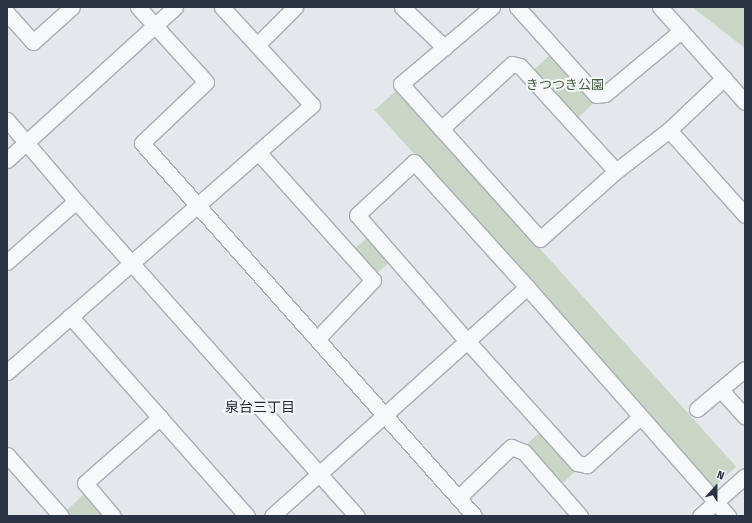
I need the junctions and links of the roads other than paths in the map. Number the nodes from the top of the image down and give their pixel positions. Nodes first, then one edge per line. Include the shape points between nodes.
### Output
1 (72, 7) edge
2 (138, 7) edge
3 (175, 7) edge
4 (222, 7) edge
5 (295, 7) edge
6 (402, 7) edge
7 (492, 7) edge
8 (517, 7) edge
9 (660, 7) edge
10 (7, 12) edge
11 (154, 26) junction
12 (681, 31) junction
13 (256, 45) junction
14 (445, 48) junction
15 (724, 78) junction
16 (745, 102) edge
17 (7, 120) edge
18 (441, 129) junction
19 (669, 130) junction
20 (28, 142) junction
21 (258, 152) junction
22 (7, 160) edge
23 (616, 171) junction
24 (76, 201) junction
25 (197, 205) junction
26 (745, 216) edge
27 (7, 262) edge
28 (132, 262) junction
29 (527, 287) junction
30 (70, 316) junction
31 (317, 339) junction
32 (467, 341) junction
33 (745, 369) edge
34 (7, 372) edge
35 (721, 390) junction
36 (697, 409) dead end
37 (384, 415) junction
38 (640, 417) junction
39 (745, 417) edge
40 (160, 418) junction
41 (7, 455) edge
42 (319, 474) junction
43 (745, 476) edge
44 (458, 498) junction
45 (716, 502) junction
46 (60, 516) edge
47 (113, 516) edge
48 (247, 516) edge
49 (272, 516) edge
50 (357, 516) edge
51 (474, 516) edge
52 (580, 516) edge
53 (700, 516) edge
54 (728, 516) edge

1 - 10 street via 33,42
2 - 11 street
3 - 11 street
4 - 13 street
5 - 13 street
6 - 14 street
7 - 14 street
8 - 12 street via 596,95 604,94
9 - 12 street
11 - 20 street
11 - 25 street via 206,82 142,143
12 - 15 street
13 - 21 street via 312,105
14 - 18 street via 401,84
15 - 16 street
15 - 19 street
17 - 20 street
18 - 23 street via 512,64 520,66
18 - 23 street via 540,239
19 - 23 street
19 - 26 street
20 - 22 street
20 - 24 street
21 - 25 street
21 - 31 street via 373,280
24 - 27 street
24 - 28 street
25 - 28 street
25 - 31 street
28 - 30 street
28 - 42 street
29 - 32 street
29 - 32 street via 414,162 356,215
29 - 38 street
30 - 34 street
30 - 40 street
31 - 37 street
32 - 37 street
32 - 38 street via 577,463 587,465
33 - 35 street
35 - 36 street
35 - 39 street
37 - 42 street
37 - 44 street
38 - 45 street
40 - 47 street via 85,483
40 - 48 street
41 - 46 street
42 - 49 street
42 - 50 street
43 - 45 street
44 - 51 street
44 - 52 street via 511,447 524,452
45 - 53 street
45 - 54 street

